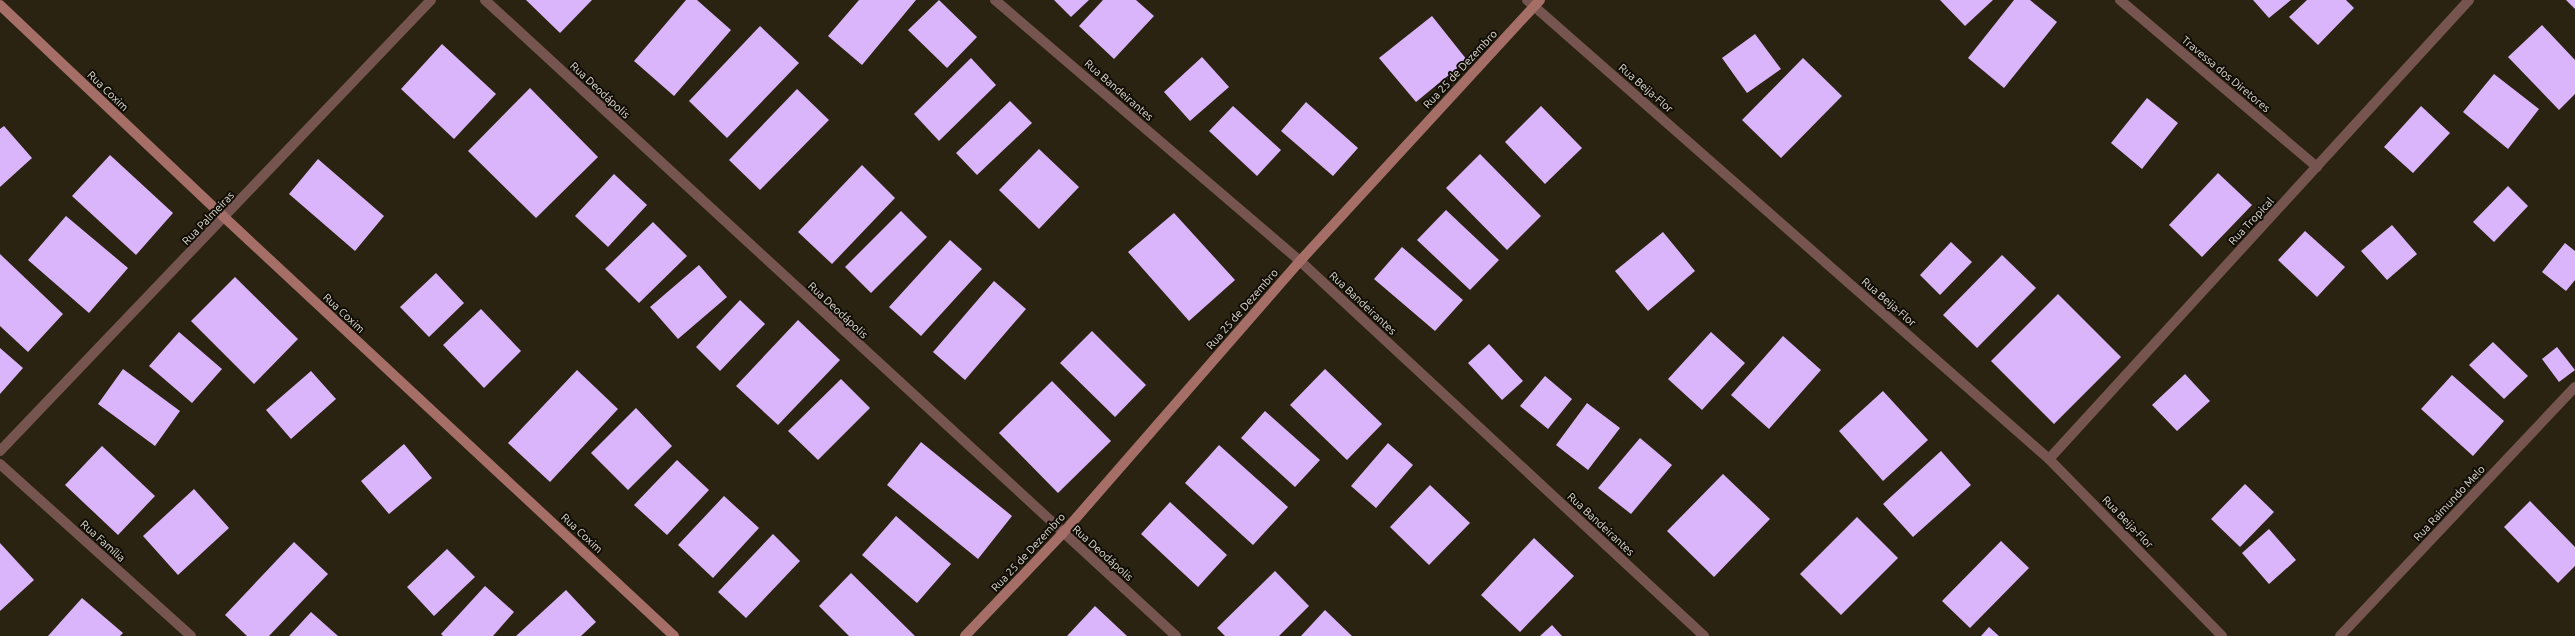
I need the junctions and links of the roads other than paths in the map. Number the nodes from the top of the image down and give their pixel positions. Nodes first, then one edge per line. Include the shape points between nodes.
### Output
1 (431, 0) edge
2 (485, 0) edge
3 (995, 0) edge
4 (2120, 0) edge
5 (2470, 0) edge
6 (1534, 2) edge
7 (0, 5) edge
8 (2317, 167) junction
9 (225, 218) junction
10 (1300, 261) junction
11 (2575, 387) edge
12 (0, 451) edge
13 (2049, 458) junction
14 (0, 464) edge
15 (1063, 533) junction
16 (191, 636) edge
17 (674, 636) edge
18 (965, 636) edge
19 (1176, 636) edge
20 (1704, 636) edge
21 (2222, 636) edge
22 (2340, 636) edge

1 - 9 street, Rua Palmeiras
2 - 15 street, Rua Deodápolis
3 - 10 street, Rua Bandeirantes
4 - 8 street, Travessa dos Diretores
5 - 8 street, Rua Tropical
6 - 10 street, Rua 25 de Dezembro
6 - 13 street, Rua Beija-Flor
7 - 9 street, Rua Coxim
8 - 13 street, Rua Tropical
9 - 12 street, Rua Palmeiras
9 - 17 street, Rua Coxim
10 - 15 street, Rua 25 de Dezembro
10 - 20 street, Rua Bandeirantes
11 - 22 street, Rua Raimundo Melo
13 - 21 street, Rua Beija-Flor
14 - 16 street, Rua Família
15 - 18 street, Rua 25 de Dezembro
15 - 19 street, Rua Deodápolis

